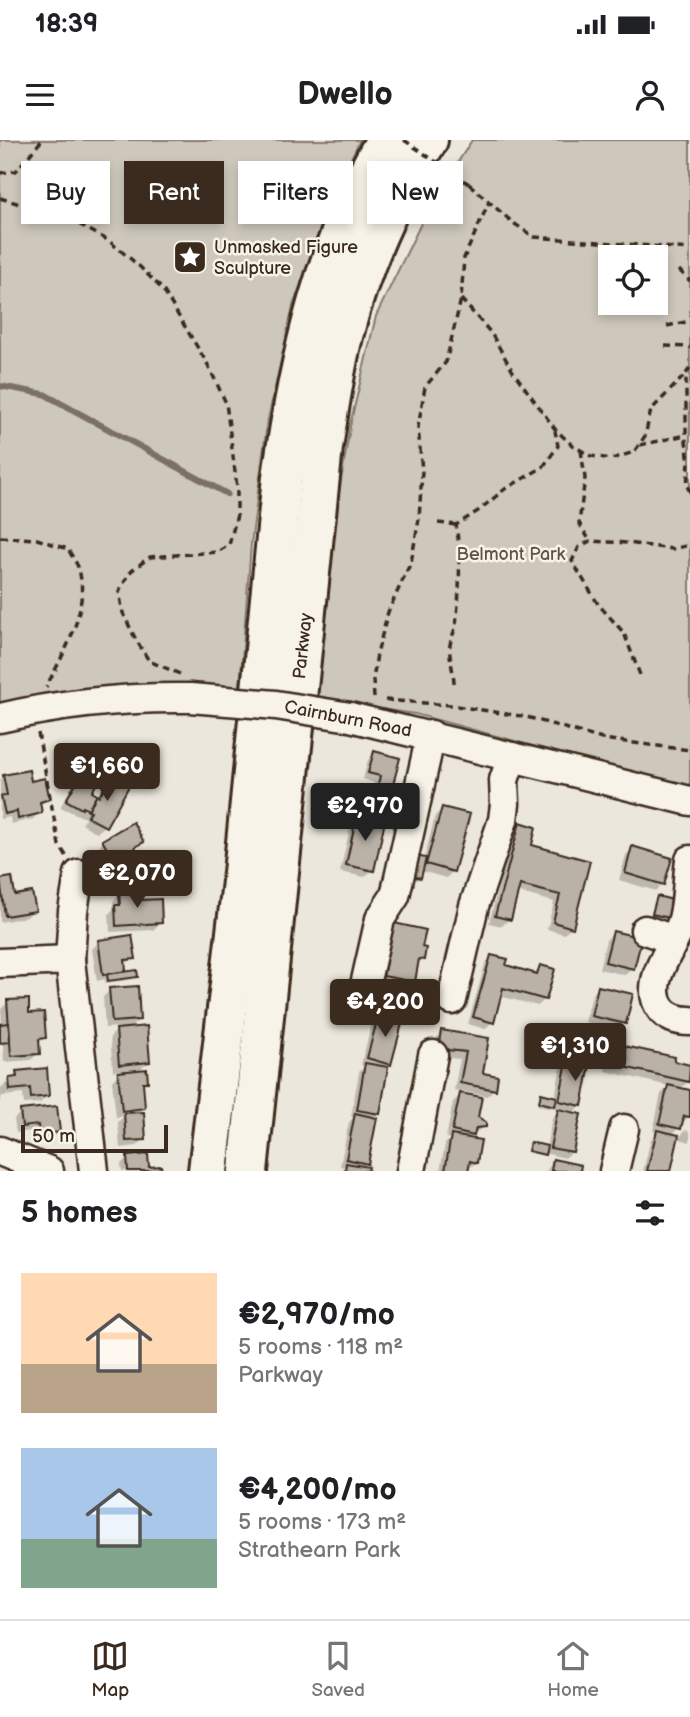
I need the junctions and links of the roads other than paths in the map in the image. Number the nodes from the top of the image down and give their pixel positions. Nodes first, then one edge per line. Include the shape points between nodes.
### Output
1 (386, 140) edge
2 (428, 140) edge
3 (0, 718) edge
4 (431, 735) junction
5 (512, 757) junction
6 (690, 801) edge
7 (690, 860) edge
8 (79, 874) road end
9 (645, 930) dead end
10 (674, 940) junction
11 (70, 960) junction
12 (0, 963) edge
13 (365, 985) dead end
14 (452, 1000) dead end
15 (690, 1021) edge
16 (433, 1055) dead end
17 (624, 1129) dead end
18 (0, 1151) edge
19 (49, 1171) edge
20 (94, 1171) edge
21 (208, 1171) edge
22 (248, 1171) edge
23 (411, 1171) edge
24 (614, 1171) edge

1 - 21 highway, Parkway via 349,210 325,273 291,417
2 - 22 highway, Parkway via 389,211 356,293 330,402
3 - 4 street, Cairnburn Road, bridge via 55,705 148,697 187,687 276,705 358,707
4 - 5 street, Cairnburn Road
4 - 13 street via 395,896 380,919
5 - 6 street, Cairnburn Road
5 - 14 street via 503,780 503,820 474,906
7 - 10 street via 683,920
8 - 11 street
9 - 10 street
10 - 15 street via 658,976 656,1001 666,1014
11 - 12 street
11 - 20 street
16 - 23 street
17 - 24 street
18 - 19 street

